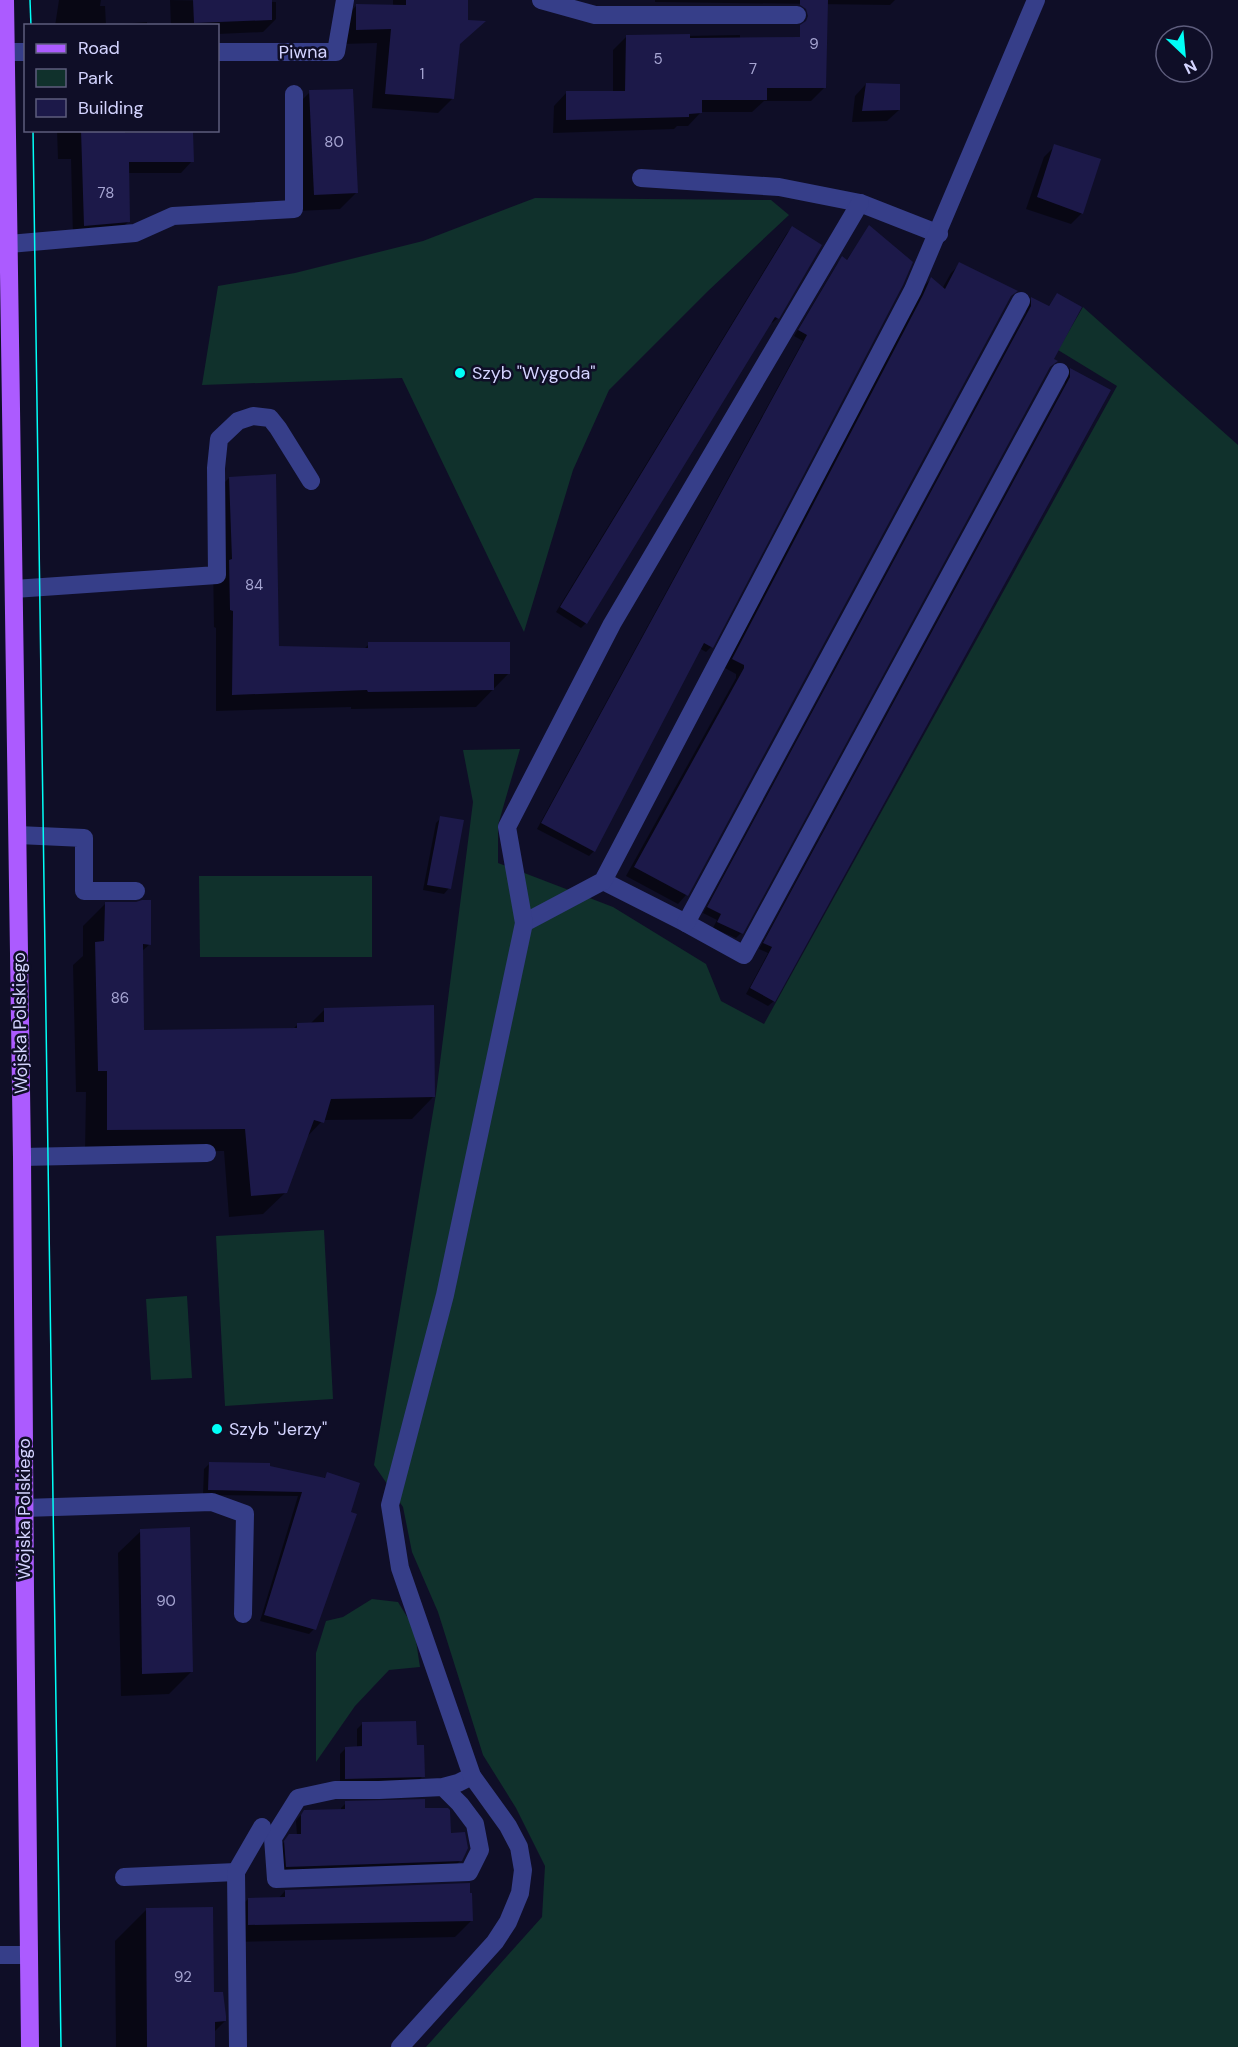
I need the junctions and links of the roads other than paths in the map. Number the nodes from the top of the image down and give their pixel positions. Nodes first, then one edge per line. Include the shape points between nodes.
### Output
1 (5, 0) edge
2 (345, 0) edge
3 (541, 0) edge
4 (1036, 0) edge
5 (797, 15) dead end
6 (5, 52) junction
7 (24, 52) edge
8 (219, 52) edge
9 (294, 94) dead end
10 (641, 178) dead end
11 (860, 203) junction
12 (939, 234) junction
13 (9, 244) junction
14 (1021, 301) dead end
15 (1060, 372) dead end
16 (311, 481) dead end
17 (7, 531) edge
18 (14, 589) junction
19 (18, 836) junction
20 (603, 881) junction
21 (136, 891) dead end
22 (524, 923) junction
23 (686, 923) junction
24 (207, 1153) dead end
25 (22, 1157) junction
26 (24, 1508) junction
27 (243, 1614) dead end
28 (472, 1776) junction
29 (443, 1787) junction
30 (262, 1827) dead end
31 (236, 1872) junction
32 (124, 1877) dead end
33 (0, 1955) edge
34 (29, 1955) junction
35 (30, 2047) edge
36 (238, 2047) edge
37 (400, 2047) edge

1 - 6 main road, Wojska Polskiego
2 - 8 street, Piwna via 336,52
3 - 5 street via 595,15
4 - 12 street
6 - 7 street
6 - 13 main road, Wojska Polskiego
9 - 13 street via 294,208 172,216 135,233
10 - 11 street via 779,187
11 - 12 street
11 - 22 street via 612,624 507,827
12 - 20 street
13 - 17 main road, Wojska Polskiego
14 - 23 street
15 - 23 street via 744,955
16 - 18 street via 270,418 253,416 238,422 219,439 217,575
17 - 18 main road, Wojska Polskiego
18 - 19 main road, Wojska Polskiego
19 - 21 street via 84,838 84,891
19 - 25 main road, Wojska Polskiego
20 - 22 street
20 - 23 street
22 - 28 street via 445,1295 390,1505 400,1568
24 - 25 street
25 - 26 main road, Wojska Polskiego
26 - 27 street via 212,1502 244,1514
26 - 34 main road, Wojska Polskiego
28 - 29 street
28 - 37 street via 519,1847 523,1870 520,1893 495,1942
29 - 29 street via 335,1790 298,1798 273,1838 276,1879 469,1872 480,1850 475,1824
30 - 31 street
31 - 32 street
31 - 36 street
33 - 34 street
34 - 35 main road, Wojska Polskiego

